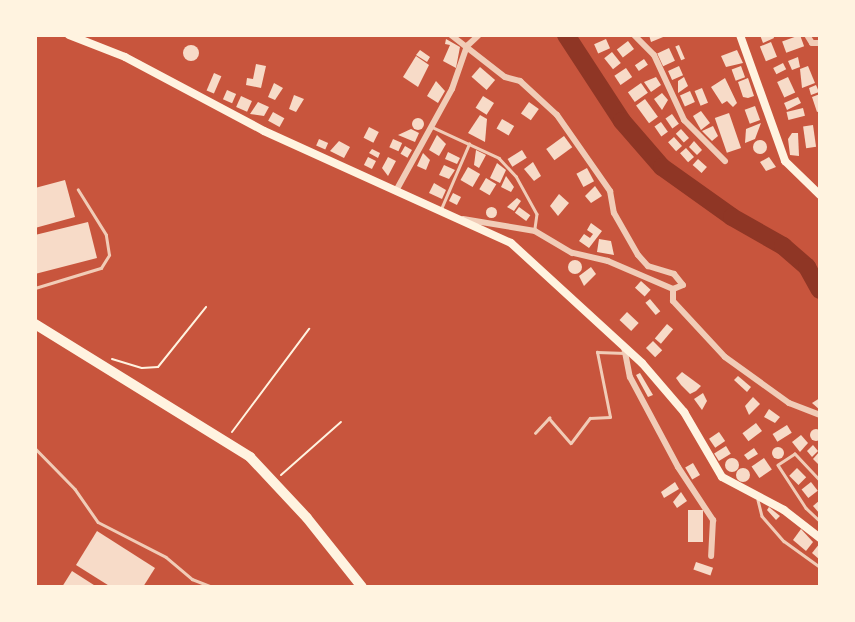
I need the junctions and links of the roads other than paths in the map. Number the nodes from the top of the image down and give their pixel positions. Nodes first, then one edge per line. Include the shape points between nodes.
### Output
1 (69, 35) edge
2 (451, 35) edge
3 (479, 35) edge
4 (634, 35) edge
5 (740, 35) edge
6 (807, 35) edge
7 (820, 43) edge
8 (467, 46) junction
9 (430, 125) junction
10 (469, 145) junction
11 (724, 161) dead end
12 (397, 189) junction
13 (78, 190) dead end
14 (820, 195) edge
15 (441, 209) junction
16 (463, 219) junction
17 (535, 231) junction
18 (35, 288) edge
19 (673, 289) junction
20 (35, 324) edge
21 (625, 349) junction
22 (820, 415) edge
23 (535, 433) dead end
24 (35, 448) edge
25 (820, 481) edge
26 (757, 497) junction
27 (820, 521) edge
28 (820, 538) edge
29 (711, 556) dead end
30 (820, 567) edge
31 (213, 587) edge
32 (362, 587) edge

1 - 12 main road via 125,57 264,131
2 - 8 street
3 - 8 street
4 - 11 street via 654,55 684,120
5 - 14 main road via 785,161
6 - 7 street via 812,43
8 - 9 street via 452,89
8 - 19 street via 505,77 520,81 557,115 610,191 614,213 638,255 648,266 681,279 682,285
9 - 10 lane
9 - 12 street
10 - 15 lane
10 - 17 lane via 499,158 516,176 537,214
12 - 15 main road
13 - 18 lane via 106,235 109,254 101,268
15 - 16 main road
16 - 17 street
16 - 21 main road via 511,243
17 - 19 street via 572,253 615,263
19 - 22 street via 673,302 724,356 789,404
20 - 32 main road via 226,441 275,481
21 - 23 lane via 597,352 610,417 590,418 571,443 549,418
21 - 26 main road via 684,412 722,477
21 - 29 street via 630,377 710,513
24 - 31 lane via 75,489 98,522
25 - 27 lane via 795,454 778,466
26 - 28 main road
26 - 30 lane via 762,516 783,541

